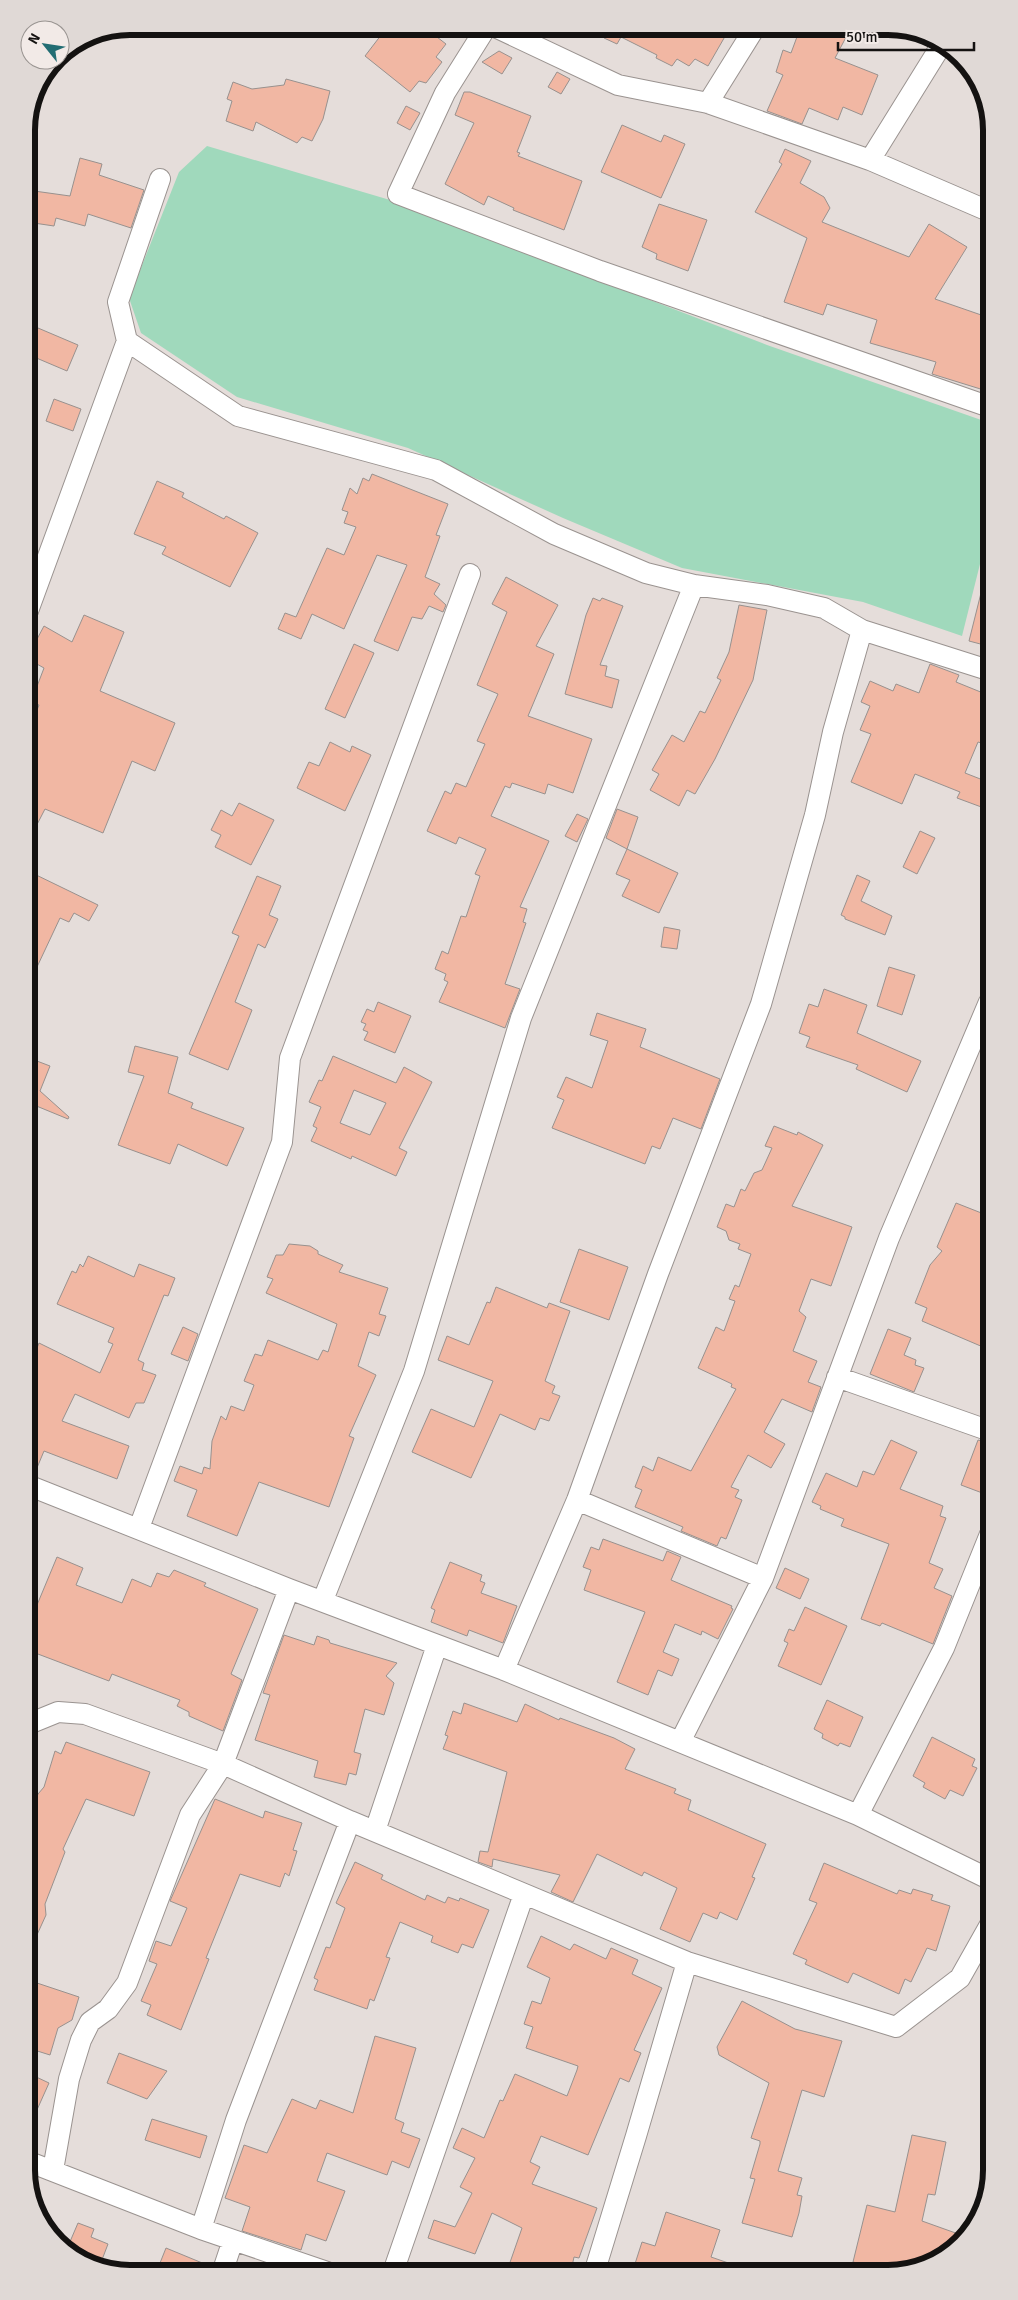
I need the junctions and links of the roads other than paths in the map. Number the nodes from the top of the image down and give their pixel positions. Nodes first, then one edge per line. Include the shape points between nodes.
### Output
1 (481, 35) edge
2 (512, 35) edge
3 (750, 35) edge
4 (938, 50) edge
5 (708, 103) junction
6 (870, 160) junction
7 (160, 179) dead end
8 (983, 209) edge
9 (127, 341) junction
10 (983, 405) edge
11 (470, 574) dead end
12 (694, 585) junction
13 (35, 592) edge
14 (862, 630) junction
15 (983, 668) edge
16 (983, 1016) edge
17 (837, 1377) junction
18 (983, 1429) edge
19 (35, 1488) edge
20 (577, 1500) junction
21 (139, 1528) junction
22 (983, 1551) edge
23 (763, 1578) junction
24 (289, 1589) junction
25 (323, 1600) junction
26 (437, 1645) junction
27 (504, 1670) junction
28 (35, 1721) edge
29 (680, 1742) junction
30 (223, 1764) junction
31 (858, 1815) junction
32 (350, 1821) junction
33 (376, 1831) junction
34 (983, 1876) edge
35 (524, 1894) junction
36 (983, 1937) edge
37 (687, 1962) junction
38 (35, 2163) edge
39 (53, 2170) junction
40 (201, 2229) junction
41 (233, 2240) junction
42 (225, 2265) edge
43 (306, 2265) edge
44 (395, 2265) edge
45 (596, 2265) edge

1 - 10 street via 445,93 398,194 610,274
2 - 5 street via 618,85
3 - 5 street
4 - 6 street
5 - 6 street
6 - 8 street
7 - 9 street via 118,302
9 - 12 street via 238,416 436,470 554,534 646,572
9 - 13 street
11 - 21 street via 290,1058 282,1142
12 - 14 street via 767,595 824,608
12 - 25 street via 521,1018 414,1370
14 - 15 street
14 - 20 street via 833,732 815,815 761,1004 658,1274
16 - 17 street via 889,1238
17 - 18 street
17 - 23 street
19 - 21 street
20 - 23 street
20 - 27 street
21 - 24 street
22 - 31 street via 944,1648
23 - 29 street
24 - 25 street
24 - 30 street
25 - 26 street
26 - 27 street
26 - 33 street
27 - 29 street
28 - 30 street via 58,1712 85,1714
29 - 31 street
30 - 32 street
30 - 39 street via 190,1815 127,1983 108,2009 90,2022 80,2040 69,2079
31 - 34 street
32 - 33 street
32 - 40 street via 236,2120
33 - 35 street
35 - 37 street
35 - 44 street
36 - 37 street via 960,1978 896,2027
37 - 45 street
38 - 39 street
39 - 40 street
40 - 41 street
41 - 42 street
41 - 43 street

